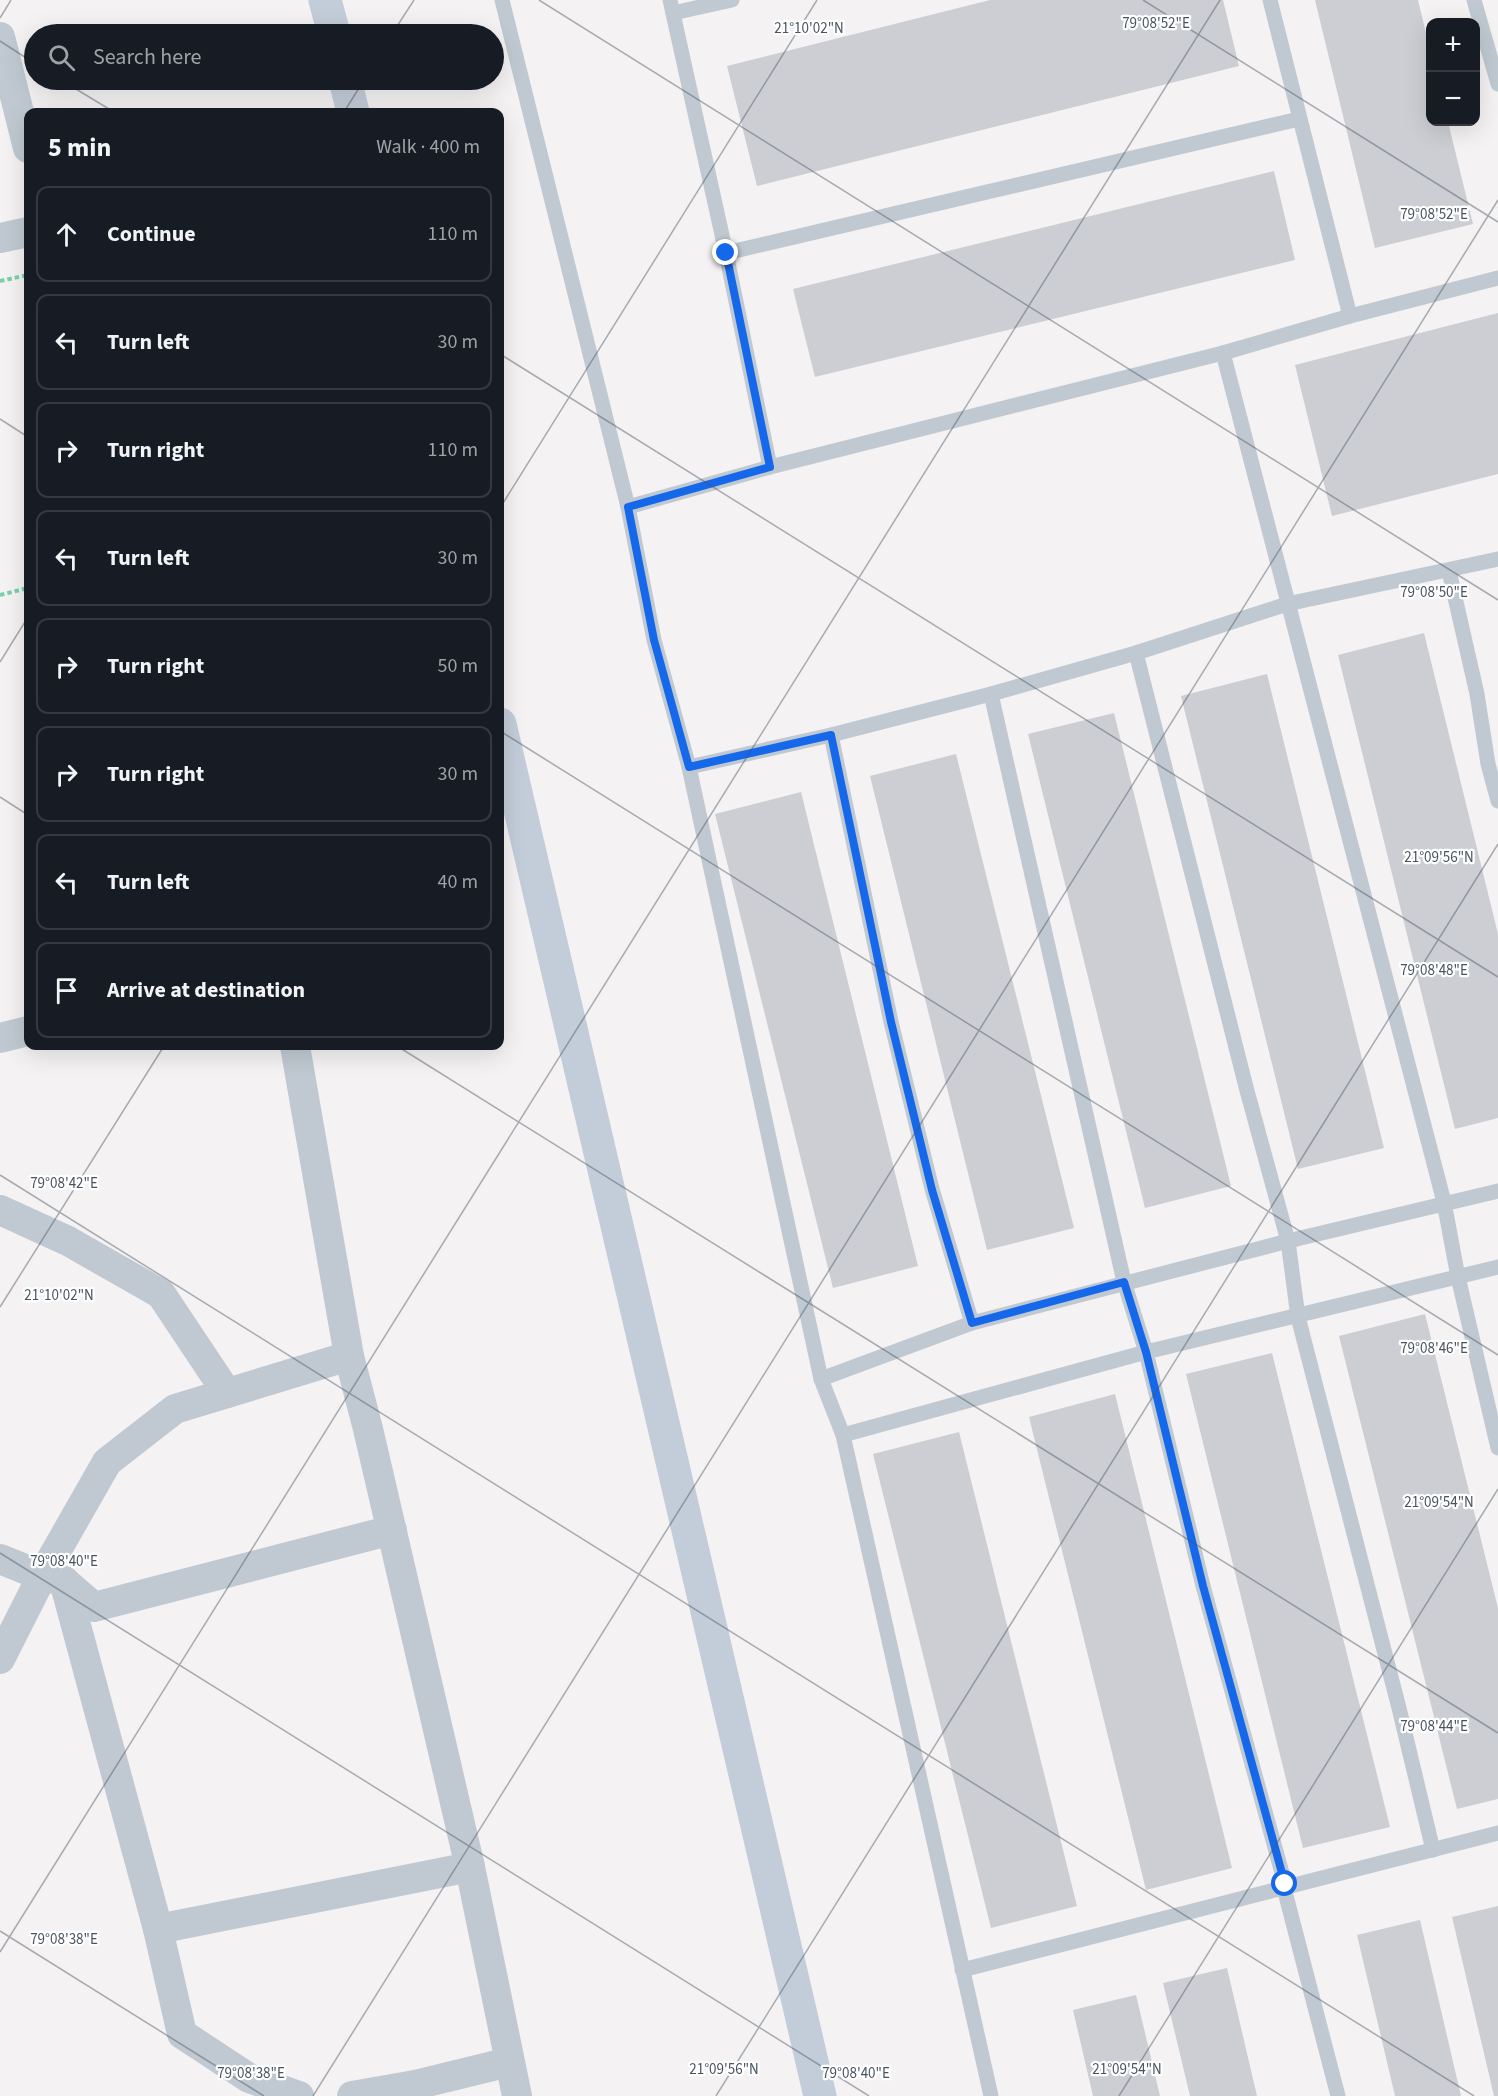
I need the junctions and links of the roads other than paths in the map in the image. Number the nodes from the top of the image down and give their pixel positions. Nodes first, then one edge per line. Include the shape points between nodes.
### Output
1 (325, 0) edge
2 (502, 0) edge
3 (732, 0) edge
4 (1270, 0) edge
5 (1474, 0) edge
6 (672, 6) edge
7 (331, 24) edge
8 (0, 37) edge
9 (1498, 84) edge
10 (348, 90) edge
11 (352, 108) edge
12 (1299, 118) junction
13 (24, 132) edge
14 (24, 233) edge
15 (0, 238) edge
16 (726, 253) junction
17 (1498, 278) edge
18 (1350, 316) junction
19 (1223, 353) junction
20 (770, 467) junction
21 (628, 507) junction
22 (1498, 559) edge
23 (1449, 571) junction
24 (1287, 604) junction
25 (1136, 653) junction
26 (991, 694) junction
27 (831, 735) junction
28 (504, 741) edge
29 (689, 767) junction
30 (1498, 801) edge
31 (24, 1032) edge
32 (0, 1038) edge
33 (296, 1050) edge
34 (1498, 1191) edge
35 (1444, 1203) junction
36 (0, 1210) edge
37 (1288, 1240) junction
38 (1498, 1266) edge
39 (1458, 1276) junction
40 (1124, 1282) junction
41 (1298, 1317) junction
42 (972, 1323) junction
43 (1146, 1352) junction
44 (349, 1356) junction
45 (821, 1379) junction
46 (227, 1393) junction
47 (843, 1435) junction
48 (1498, 1448) edge
49 (392, 1530) junction
50 (0, 1559) edge
51 (53, 1579) junction
52 (0, 1659) edge
53 (1498, 1833) edge
54 (1433, 1850) junction
55 (470, 1868) junction
56 (1284, 1888) junction
57 (158, 1929) junction
58 (962, 1970) junction
59 (509, 2062) junction
60 (299, 2096) edge
61 (352, 2096) edge
62 (517, 2096) edge
63 (820, 2096) edge
64 (991, 2096) edge
65 (1338, 2096) edge

1 - 7 street
2 - 21 lane
3 - 6 lane
4 - 12 lane
5 - 9 lane
6 - 16 lane
8 - 13 street
10 - 11 street
12 - 16 lane
12 - 18 lane
14 - 15 street
16 - 20 lane
17 - 18 lane
18 - 19 lane
19 - 20 lane
19 - 24 lane
20 - 21 lane
21 - 29 lane via 654,640
22 - 23 lane
23 - 24 lane
23 - 30 lane
24 - 25 lane
24 - 35 lane
25 - 26 lane
25 - 37 lane
26 - 27 lane
26 - 40 lane
27 - 29 lane
27 - 42 lane via 899,1056 932,1190
28 - 63 street
29 - 45 lane
31 - 32 street
33 - 44 street
34 - 35 lane
35 - 37 lane
35 - 39 lane
36 - 46 street via 68,1241 161,1294
37 - 40 lane
37 - 41 lane
38 - 39 lane
39 - 41 lane
39 - 48 lane
40 - 42 lane
40 - 43 lane
41 - 43 lane
41 - 54 lane
42 - 45 lane
43 - 47 lane
43 - 56 lane via 1203,1586
44 - 46 street
44 - 49 street
45 - 47 lane
46 - 51 street via 175,1409 107,1462
47 - 58 lane
49 - 51 street via 94,1608
49 - 55 street
50 - 51 street
51 - 52 street
51 - 57 street
53 - 54 lane
54 - 56 lane
55 - 57 street
55 - 59 street
56 - 58 lane
56 - 65 lane
57 - 60 street via 182,2034 249,2078
58 - 64 lane
59 - 61 street
59 - 62 street

